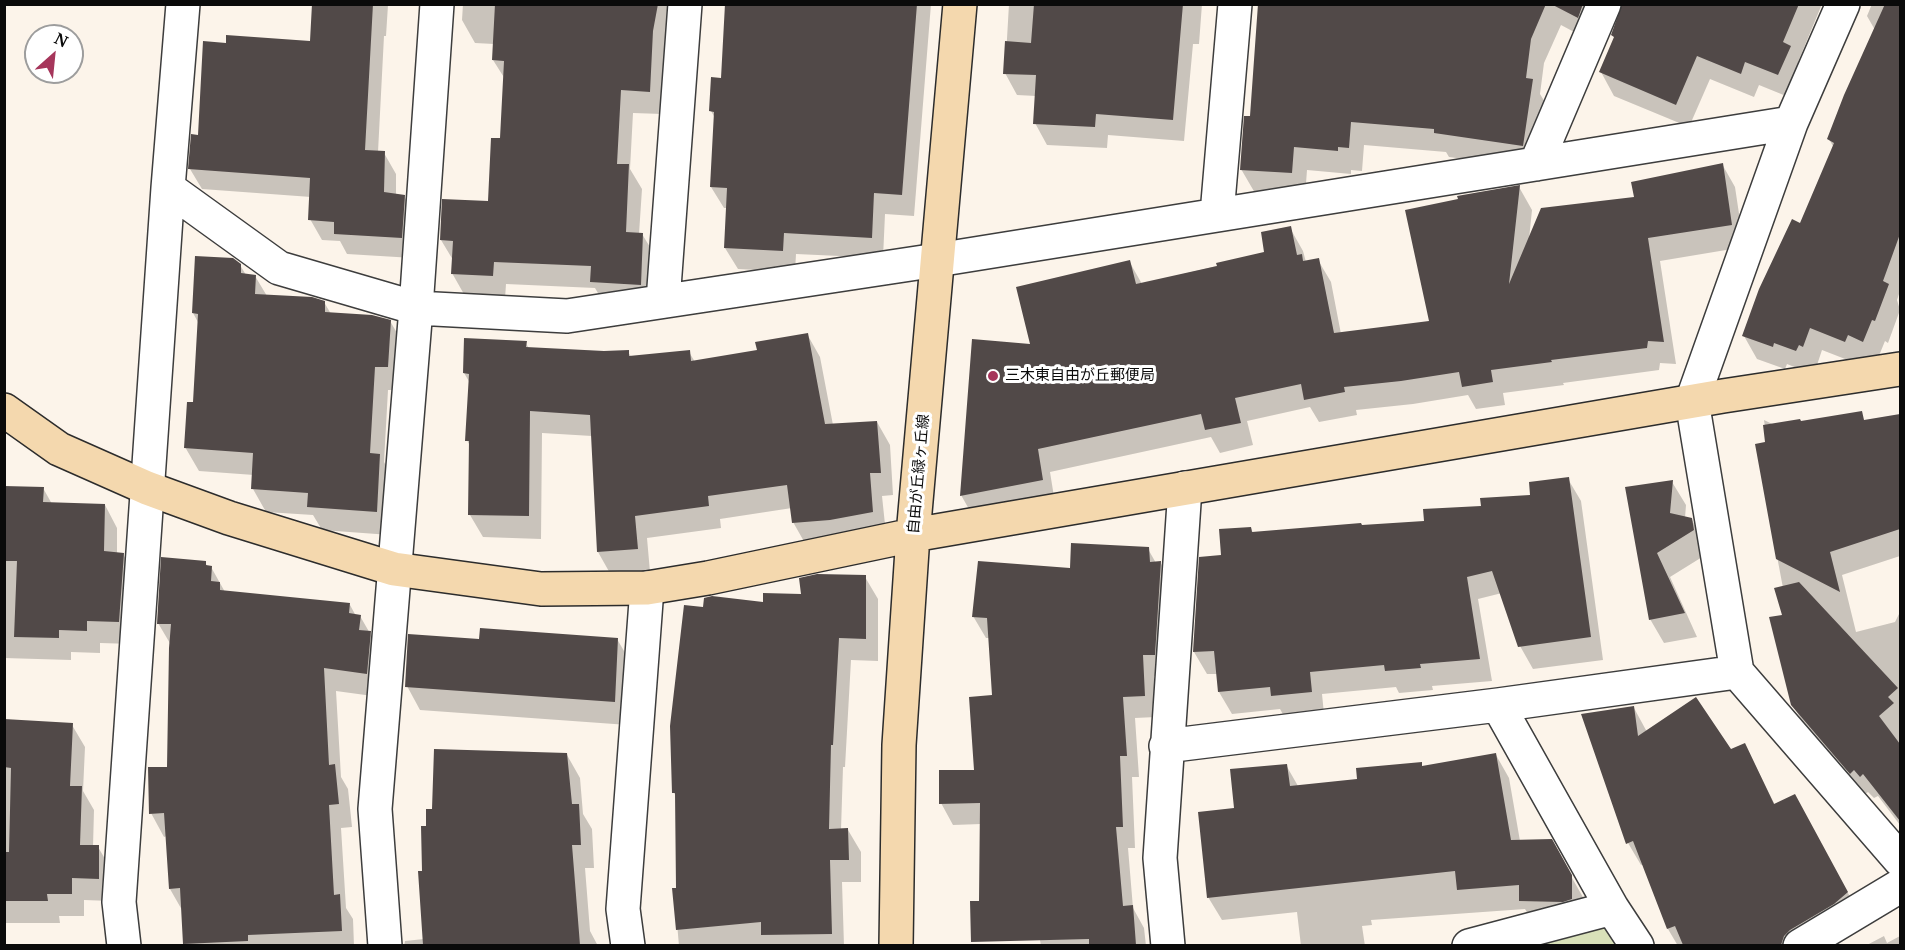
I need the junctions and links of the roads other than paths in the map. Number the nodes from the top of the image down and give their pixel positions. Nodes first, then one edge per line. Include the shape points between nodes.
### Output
1 (183, 4) edge
2 (437, 4) edge
3 (685, 4) edge
4 (960, 4) edge
5 (1235, 4) edge
6 (1604, 4) edge
7 (1843, 4) edge
8 (1791, 123) junction
9 (1536, 164) junction
10 (168, 188) junction
11 (1217, 214) junction
12 (938, 260) junction
13 (663, 301) junction
14 (416, 308) junction
15 (1900, 369) edge
16 (1692, 401) junction
17 (4, 410) edge
18 (147, 488) junction
19 (1185, 488) junction
20 (913, 535) junction
21 (394, 569) junction
22 (647, 588) junction
23 (1737, 672) junction
24 (1498, 705) junction
25 (1166, 746) junction
26 (1900, 860) edge
27 (1900, 886) edge
28 (1612, 908) junction
29 (124, 945) edge
30 (385, 945) edge
31 (628, 945) edge
32 (896, 945) edge
33 (1168, 945) edge
34 (1469, 945) edge
35 (1637, 945) edge
36 (1800, 945) edge

1 - 10 street
2 - 14 street
3 - 13 street
4 - 12 street, 自由が丘緑ヶ丘線
5 - 11 street
6 - 9 street
7 - 8 street
8 - 9 street
8 - 16 street
9 - 11 street
10 - 14 street via 279,268
10 - 18 street
11 - 12 street
12 - 13 street
12 - 20 street, 自由が丘緑ヶ丘線
13 - 14 street via 567,316
14 - 21 street
15 - 16 street
16 - 19 street
16 - 23 street
17 - 18 street via 59,449
18 - 21 street
18 - 29 street via 119,902
19 - 20 street
19 - 25 street
20 - 22 street
20 - 32 street, 自由が丘緑ヶ丘線 via 899,746
21 - 22 street via 541,589
21 - 30 street via 375,809
22 - 31 street via 623,909
23 - 24 street
23 - 26 street
24 - 25 street
24 - 28 street
25 - 33 street via 1160,858
27 - 36 street
28 - 34 street
28 - 35 street

